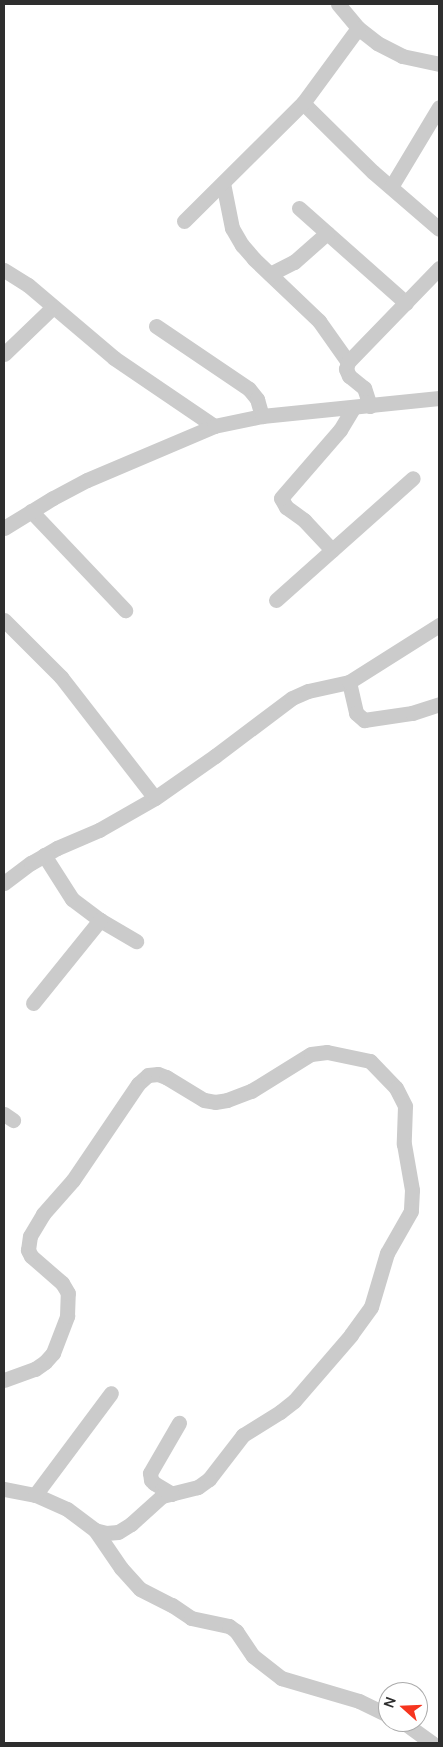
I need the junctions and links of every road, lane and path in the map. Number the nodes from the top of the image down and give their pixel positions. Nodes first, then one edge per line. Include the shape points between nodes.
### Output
1 (338, 4) edge
2 (358, 28) junction
3 (439, 64) edge
4 (304, 103) junction
5 (439, 107) edge
6 (223, 183) junction
7 (391, 187) junction
8 (299, 208) dead end
9 (184, 221) dead end
10 (439, 229) edge
11 (327, 233) junction
12 (439, 268) edge
13 (4, 270) edge
14 (270, 274) junction
15 (406, 303) junction
16 (53, 308) junction
17 (156, 326) dead end
18 (4, 354) edge
19 (348, 362) junction
20 (439, 399) edge
21 (370, 406) junction
22 (353, 408) junction
23 (262, 416) junction
24 (214, 426) junction
25 (413, 478) dead end
26 (31, 511) junction
27 (4, 528) edge
28 (332, 550) junction
29 (276, 600) dead end
30 (125, 610) dead end
31 (4, 620) edge
32 (439, 625) edge
33 (349, 682) junction
34 (439, 704) edge
35 (155, 798) junction
36 (44, 856) junction
37 (4, 883) edge
38 (100, 920) junction
39 (136, 941) dead end
40 (33, 1003) dead end
41 (4, 1380) edge
42 (111, 1393) dead end
43 (179, 1423) dead end
44 (4, 1490) edge
45 (35, 1494) junction
46 (172, 1494) junction
47 (95, 1530) junction
48 (378, 1711) edge
49 (416, 1732) edge
50 (432, 1743) edge

1 - 2 street
2 - 3 street via 402,56
2 - 4 street
4 - 6 street
4 - 7 street
5 - 7 street
6 - 9 street
6 - 14 street via 232,228 242,245
7 - 10 street
8 - 11 street
11 - 14 street via 294,262
11 - 15 street
12 - 15 street
13 - 16 street via 28,285
14 - 19 street via 319,321
15 - 19 street
16 - 18 street
16 - 24 street via 114,358
17 - 23 street via 249,389 257,399
19 - 21 street via 348,376 364,388
20 - 21 street
21 - 22 street
22 - 23 street
22 - 28 street via 340,430 281,498 286,507 304,520
23 - 24 street
24 - 26 street via 87,480
25 - 28 street
26 - 27 street
26 - 30 street
28 - 29 street
31 - 35 street via 61,678
32 - 33 street
33 - 34 street via 356,713 364,720 412,713
33 - 35 street via 308,690 292,698
35 - 36 street
36 - 37 street
36 - 38 street via 72,899
38 - 39 street
38 - 40 street
41 - 46 street via 34,1369 53,1353 67,1316 68,1293 62,1283 31,1256 28,1250 30,1236 47,1209 73,1180 138,1084 148,1076 158,1074 195,1096 215,1102 250,1091 319,1052 370,1061 396,1088 404,1106 404,1144 413,1202 406,1223 387,1253 371,1307 294,1401 243,1435 209,1479 198,1487
42 - 45 street
43 - 46 street via 150,1473 154,1483
44 - 45 street
45 - 47 street via 67,1509
46 - 47 street via 154,1501 118,1532
47 - 48 street via 140,1589 191,1618 229,1626 253,1656 281,1678 352,1699
49 - 50 street

